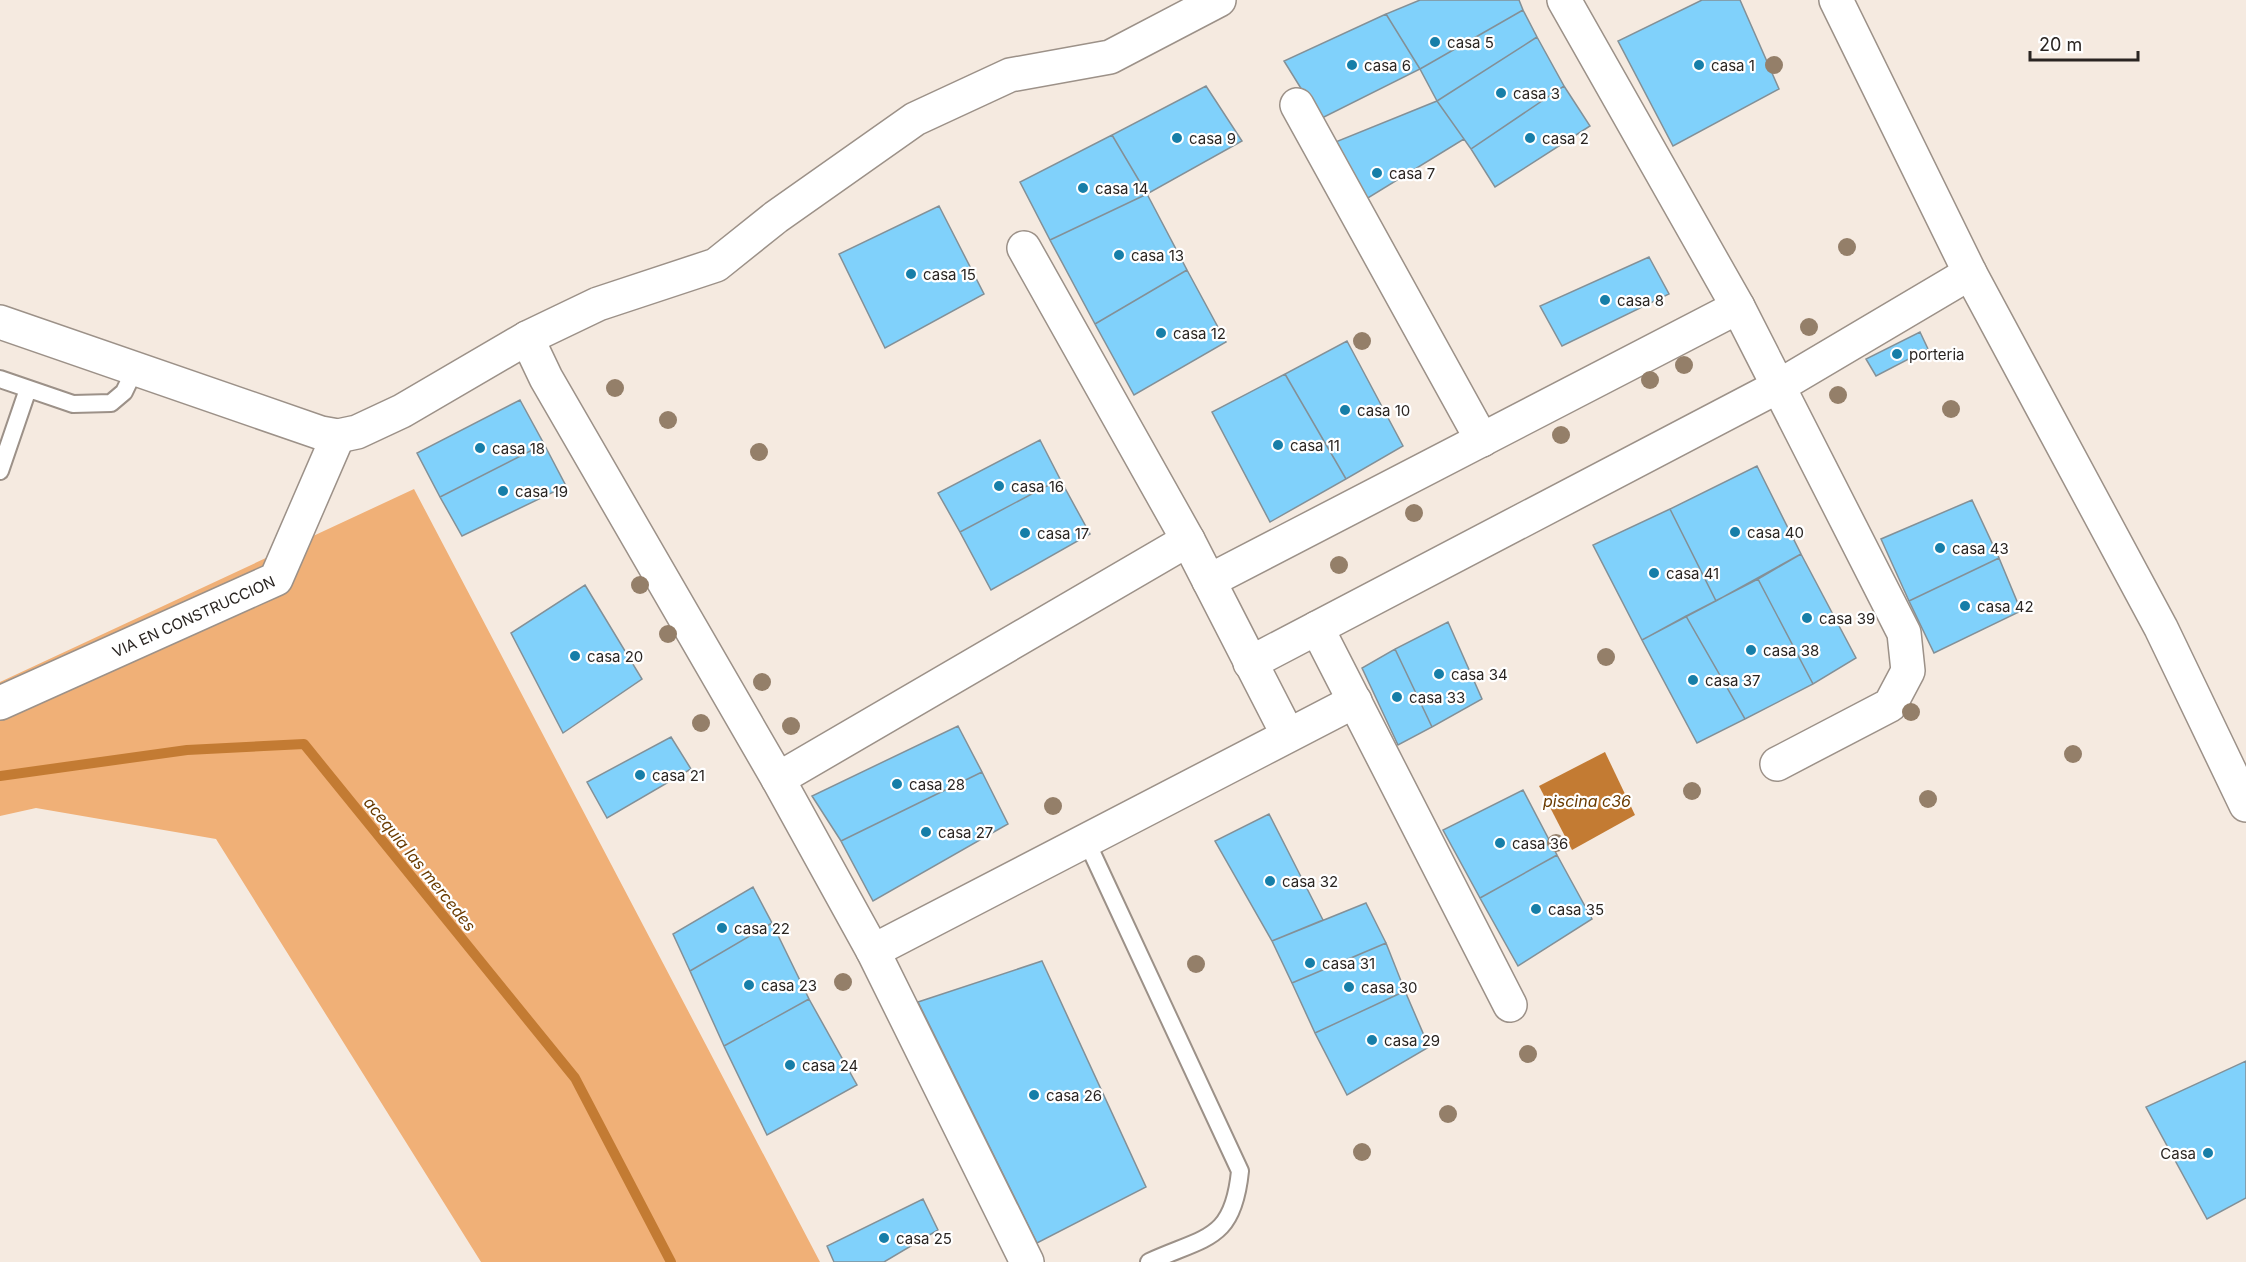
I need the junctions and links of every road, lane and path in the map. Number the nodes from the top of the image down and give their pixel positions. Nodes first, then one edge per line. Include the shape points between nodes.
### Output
1 (1219, 0) edge
2 (1564, 0) edge
3 (1836, 0) edge
4 (1297, 105) dead end
5 (1024, 248) dead end
6 (1970, 273) junction
7 (1738, 307) junction
8 (0, 322) edge
9 (527, 338) junction
10 (135, 369) junction
11 (0, 379) edge
12 (1779, 386) junction
13 (28, 389) junction
14 (338, 436) junction
15 (1482, 440) junction
16 (0, 471) edge
17 (1188, 540) junction
18 (1209, 581) junction
19 (1317, 628) junction
20 (1250, 663) junction
21 (1355, 701) junction
22 (0, 703) edge
23 (1287, 735) junction
24 (1778, 764) dead end
25 (778, 779) junction
26 (2246, 805) edge
27 (1086, 840) junction
28 (873, 951) junction
29 (1510, 1005) dead end
30 (1027, 1262) edge
31 (1149, 1262) edge

1 - 9 street via 1110,57 1010,75 915,119 776,217 716,265 598,303
2 - 7 street
3 - 6 street
4 - 15 street
5 - 17 street
6 - 12 street
6 - 26 street via 2161,628
7 - 12 street
7 - 15 street
8 - 10 street
9 - 14 street via 402,411 357,432
9 - 25 street via 546,378
10 - 13 lane via 124,392 111,403 73,404
10 - 14 street
11 - 13 lane
12 - 19 street
12 - 24 street via 1904,633 1908,670 1890,705
13 - 16 lane
14 - 22 street, VIA EN CONSTRUCCION via 276,579
15 - 18 street
17 - 18 street
17 - 25 street
18 - 20 street
19 - 20 street
19 - 21 street
20 - 23 street
21 - 23 street
21 - 29 street
23 - 27 street
25 - 28 street
27 - 28 street
27 - 31 lane via 1240,1171 1238,1197 1230,1218 1219,1231
28 - 30 street

